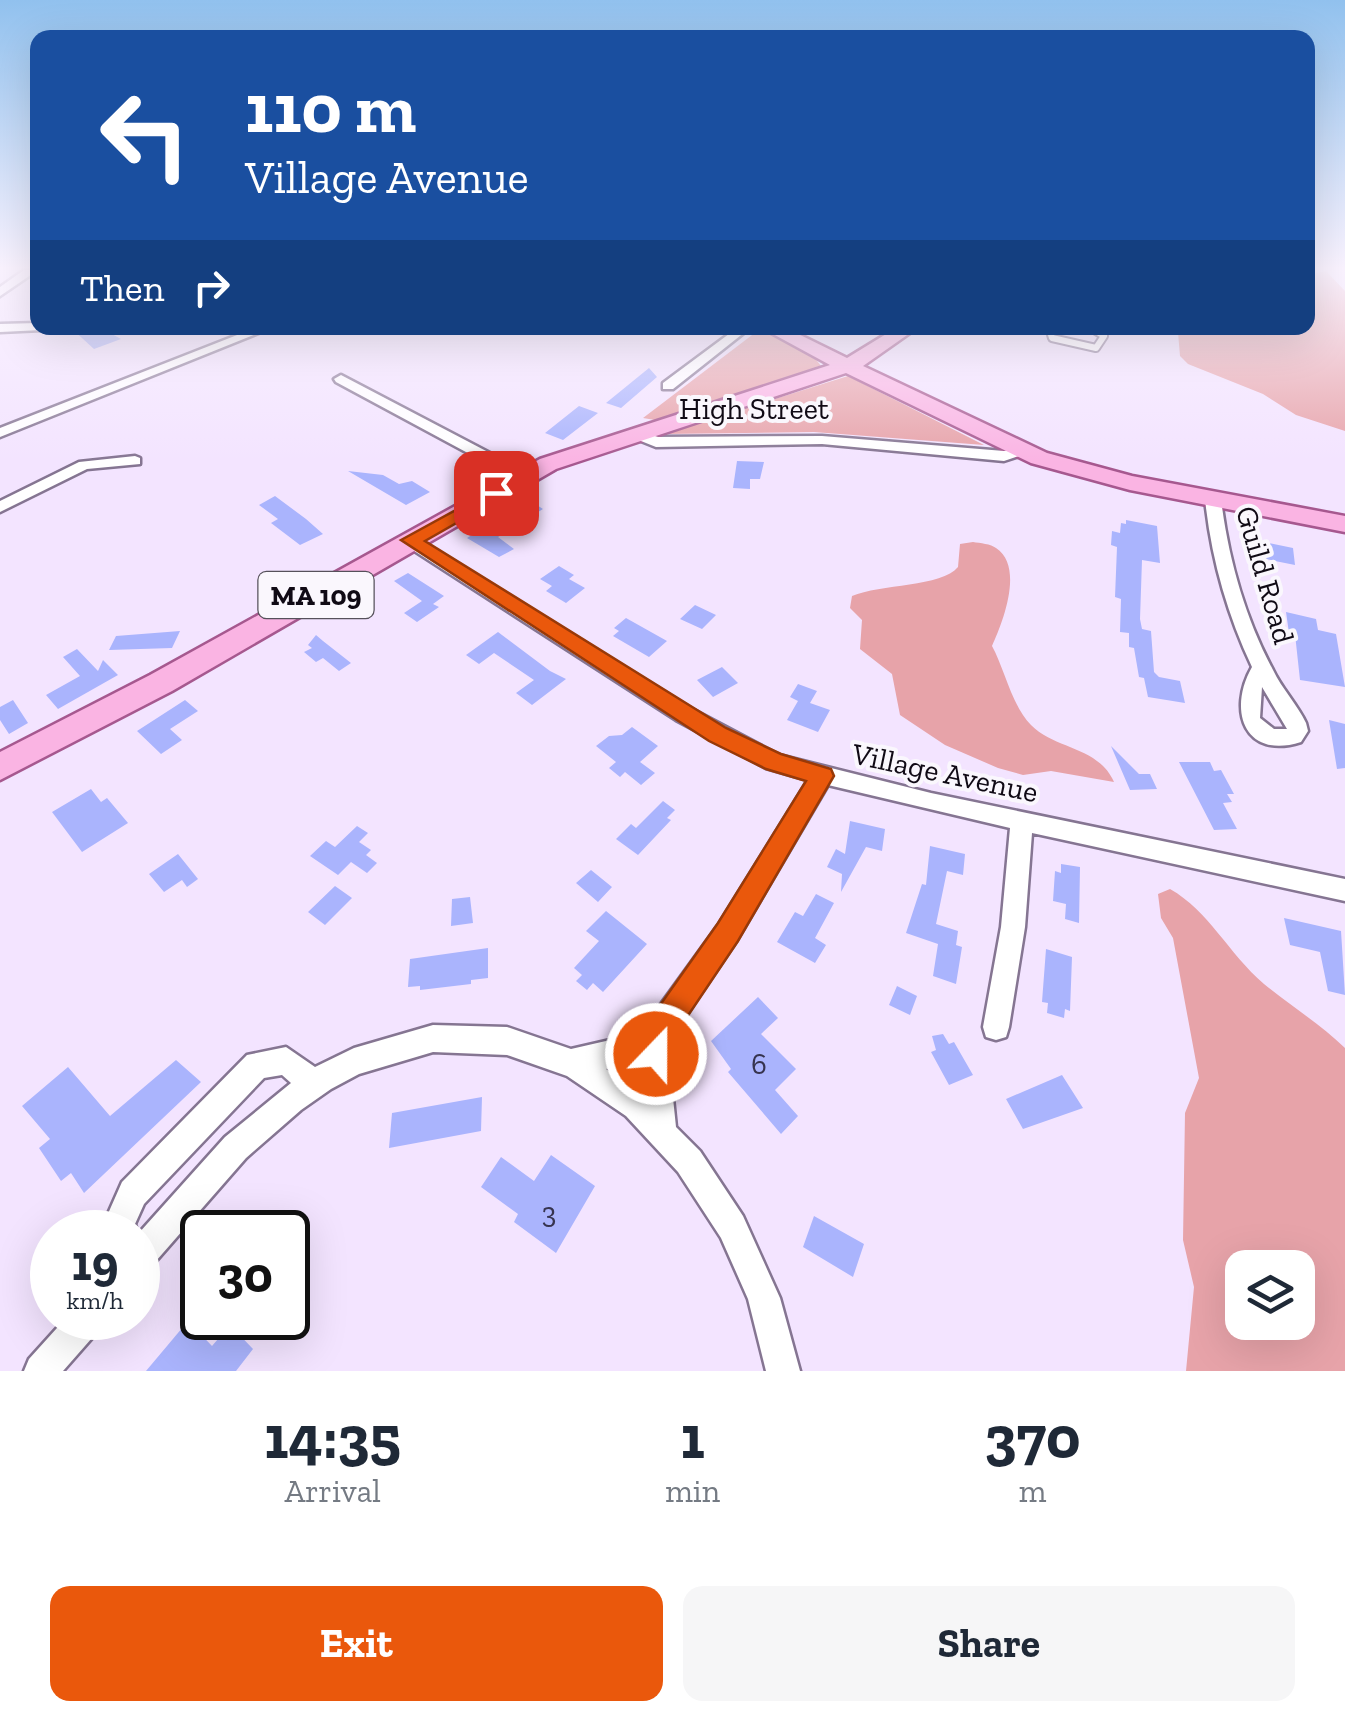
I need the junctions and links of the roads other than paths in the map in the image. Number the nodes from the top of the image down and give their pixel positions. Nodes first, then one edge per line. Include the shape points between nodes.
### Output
1 (248, 335) edge
2 (735, 335) edge
3 (786, 335) edge
4 (897, 335) edge
5 (1050, 335) edge
6 (1102, 335) edge
7 (847, 366) junction
8 (342, 379) dead end
9 (668, 386) dead end
10 (0, 434) edge
11 (636, 434) junction
12 (1023, 452) junction
13 (135, 461) dead end
14 (524, 477) junction
15 (1213, 499) junction
16 (0, 506) edge
17 (1345, 524) edge
18 (410, 540) junction
19 (1261, 668) dead end
20 (0, 767) edge
21 (822, 776) junction
22 (1022, 820) junction
23 (1345, 890) edge
24 (664, 1026) junction
25 (996, 1026) dead end
26 (574, 1062) junction
27 (314, 1084) junction
28 (662, 1131) junction
29 (125, 1210) edge
30 (160, 1233) edge
31 (68, 1340) edge
32 (41, 1371) edge
33 (783, 1371) edge

1 - 10 street
2 - 9 street
3 - 7 main road
4 - 7 main road, MA 109
5 - 6 lane via 1096,348
7 - 11 main road, MA 109
7 - 12 main road
8 - 14 street
11 - 12 street, High Street via 656,442 800,440 1004,456
11 - 14 main road, High Street / MA 109
12 - 15 main road, High Street
13 - 16 street via 84,465
14 - 18 main road, High Street / MA 109
15 - 17 main road, High Street
15 - 19 street, Guild Road
18 - 20 main road, High Street / MA 109
18 - 21 street, Village Avenue via 717,734
21 - 22 street, Village Avenue
21 - 24 street
22 - 23 street, Village Avenue
22 - 25 street
24 - 26 street via 624,1051
24 - 28 street via 656,1069
26 - 27 street via 522,1042 448,1036 373,1054
26 - 28 street
27 - 29 street via 286,1061 258,1066 133,1193
27 - 30 street via 237,1145
28 - 33 street via 702,1175 736,1230 766,1302
31 - 32 street

